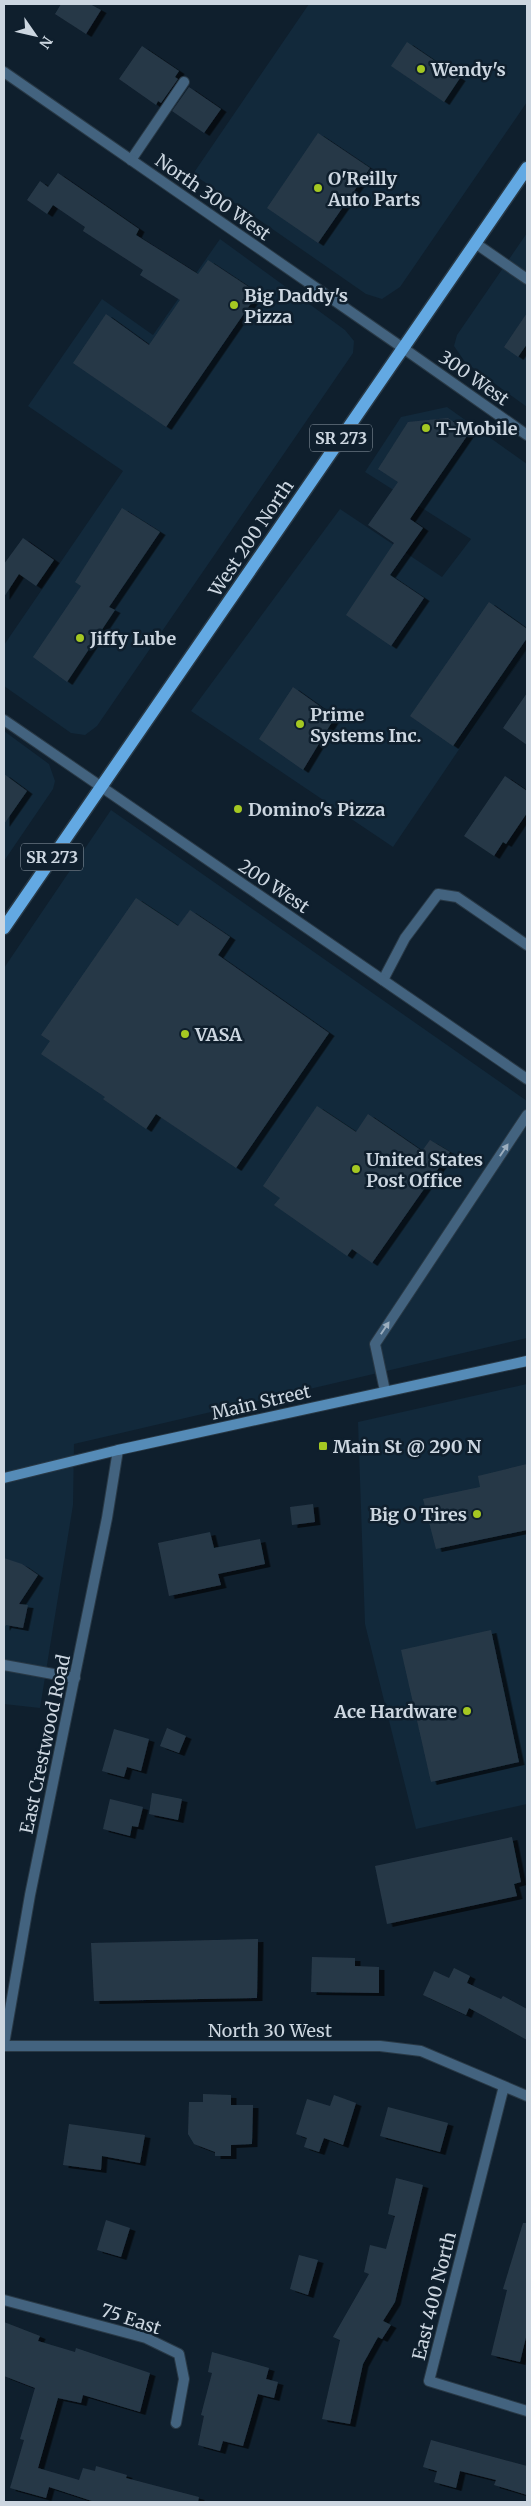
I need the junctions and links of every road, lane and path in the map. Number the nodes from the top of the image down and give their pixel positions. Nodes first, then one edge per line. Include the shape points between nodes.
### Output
1 (4, 72) edge
2 (184, 82) dead end
3 (131, 160) junction
4 (527, 168) edge
5 (475, 243) junction
6 (527, 279) edge
7 (403, 348) junction
8 (527, 435) edge
9 (4, 720) edge
10 (100, 787) junction
11 (4, 928) edge
12 (527, 945) edge
13 (383, 980) junction
14 (527, 1079) edge
15 (527, 1116) edge
16 (527, 1360) edge
17 (385, 1391) junction
18 (118, 1450) junction
19 (4, 1478) edge
20 (4, 1665) edge
21 (75, 1678) junction
22 (6, 2015) edge
23 (4, 2045) edge
24 (504, 2086) junction
25 (527, 2096) edge
26 (4, 2300) edge
27 (527, 2411) edge
28 (176, 2424) dead end

1 - 3 street, North 300 West
2 - 3 street
3 - 7 street, North 300 West
4 - 5 main road, West 200 North / SR 273
5 - 6 street
5 - 7 main road, West 200 North / SR 273
7 - 8 street, 300 West
7 - 10 main road, West 200 North / SR 273
9 - 10 street, 200 West
10 - 11 main road, West 200 North / SR 273
10 - 13 street, 200 West
12 - 13 street via 457,897 438,894 405,938
13 - 14 street, 200 West
17 -> 15 street via 375,1344
16 - 17 main road, Main Street
17 - 18 main road, Main Street
18 - 19 main road, Main Street
18 - 21 street, East Crestwood Road
20 - 21 street
21 - 22 street, East Crestwood Road
22 - 23 street, East Crestwood Road
23 - 24 street, North 30 West via 380,2046 421,2051
24 - 25 street, North 30 West
24 - 27 street, East 400 North via 429,2381
26 - 28 street, 75 East via 146,2338 180,2354 184,2379

